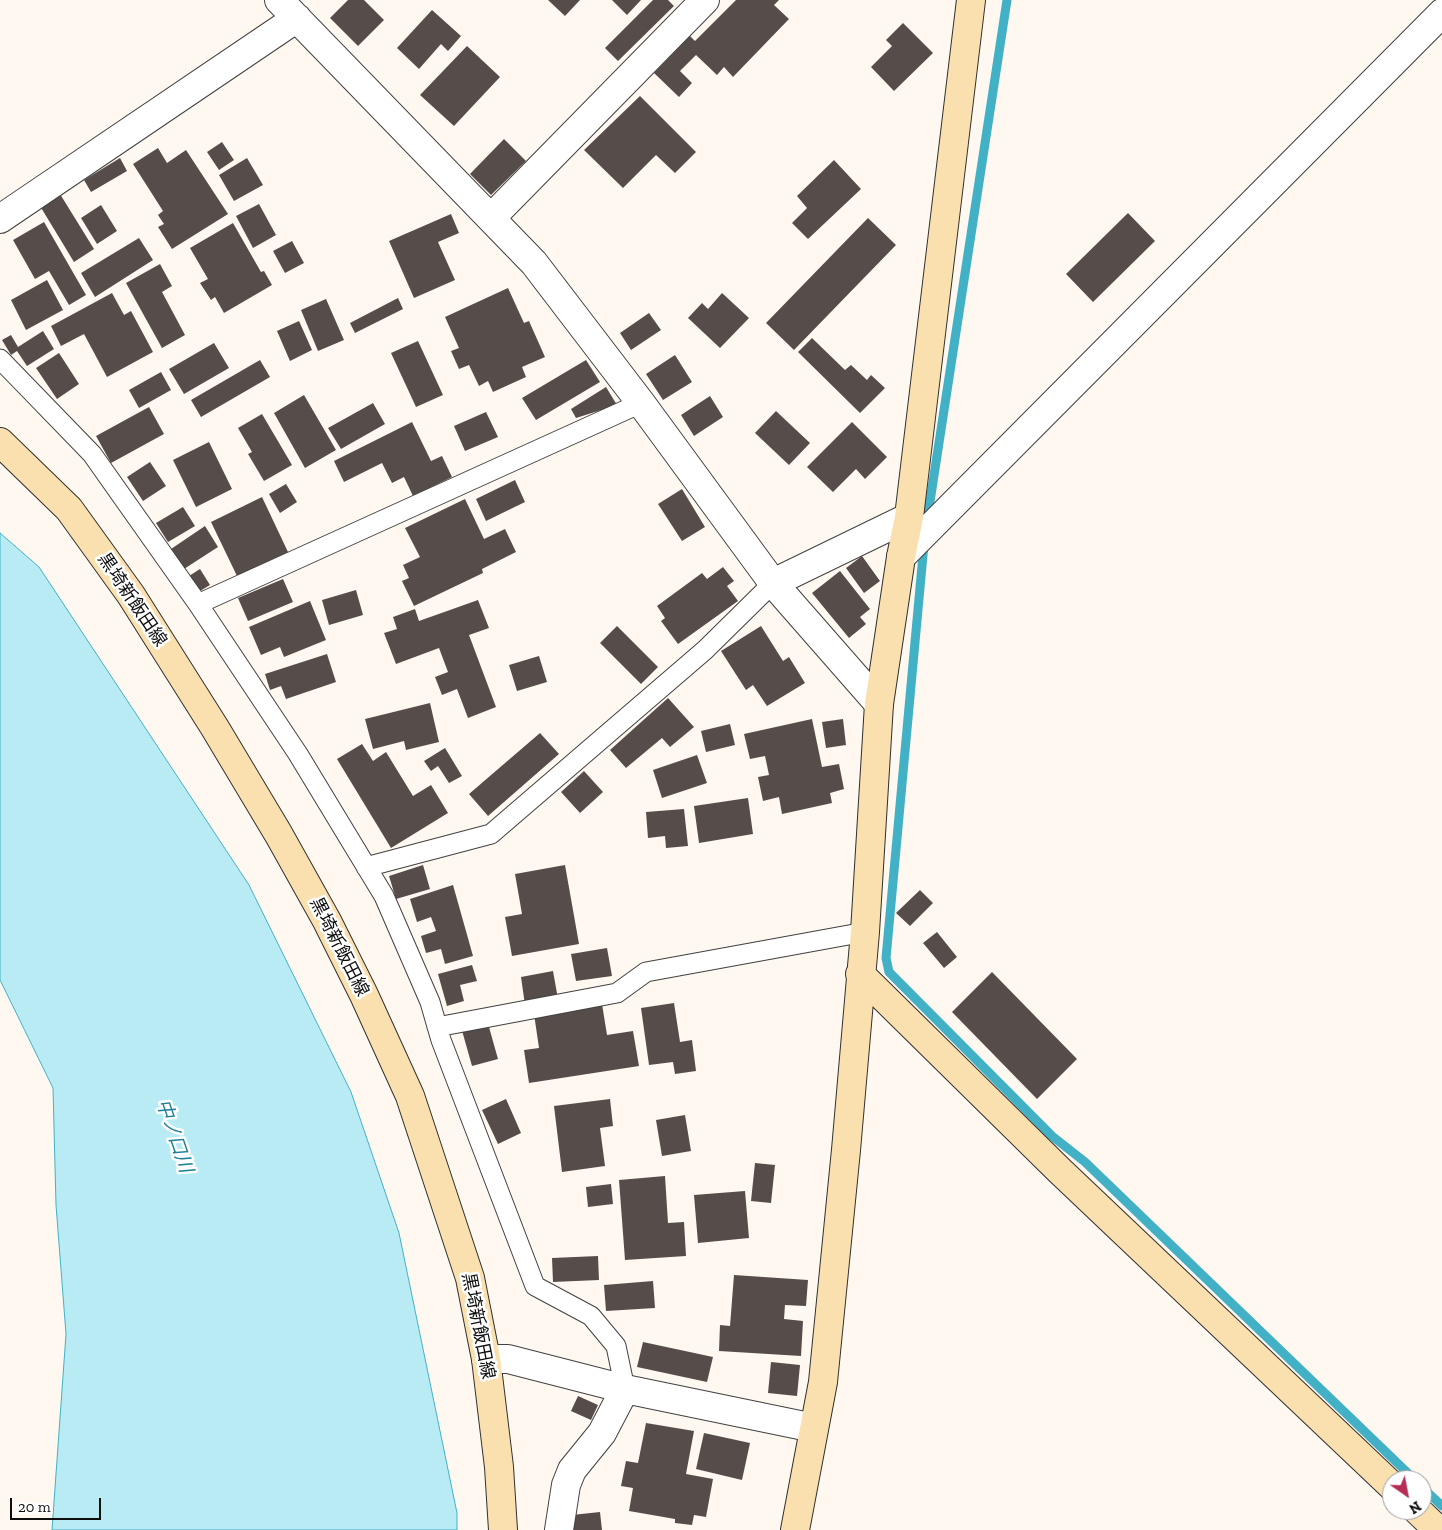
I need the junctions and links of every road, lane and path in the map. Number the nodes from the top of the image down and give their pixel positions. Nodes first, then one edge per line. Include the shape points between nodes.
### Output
1 (705, 0) edge
2 (971, 0) edge
3 (288, 9) edge
4 (1442, 13) edge
5 (491, 218) junction
6 (0, 219) edge
7 (0, 359) edge
8 (641, 403) junction
9 (0, 442) edge
10 (909, 517) junction
11 (901, 557) junction
12 (773, 583) junction
13 (198, 604) junction
14 (879, 704) junction
15 (366, 867) junction
16 (865, 932) junction
17 (860, 974) junction
18 (437, 1027) junction
19 (486, 1359) junction
20 (625, 1388) junction
21 (814, 1428) junction
22 (1382, 1477) edge
23 (1428, 1520) edge
24 (503, 1530) edge
25 (559, 1530) edge
26 (795, 1530) edge
27 (1438, 1530) edge

1 - 5 street
2 - 10 street
3 - 5 street
3 - 6 street
4 - 11 street
5 - 8 street via 534,263
7 - 13 lane via 92,454
8 - 12 street
8 - 13 lane
9 - 19 street, 黒埼新飯田線 via 69,509 131,595 215,728 327,921 410,1096 470,1278
10 - 11 street
10 - 12 street
11 - 14 street
12 - 14 street
12 - 15 lane via 705,650 491,834
13 - 15 lane via 298,754
14 - 16 street
15 - 18 lane via 384,896 430,1002
16 - 17 street
16 - 18 lane via 646,972 617,993
17 - 21 street via 824,1373
17 - 22 street via 1059,1170
18 - 20 lane via 535,1286 591,1316 616,1346
19 - 20 street via 508,1359
19 - 24 street, 黒埼新飯田線
20 - 21 street
20 - 25 street via 602,1433 572,1470 566,1485
21 - 26 street
23 - 27 street

